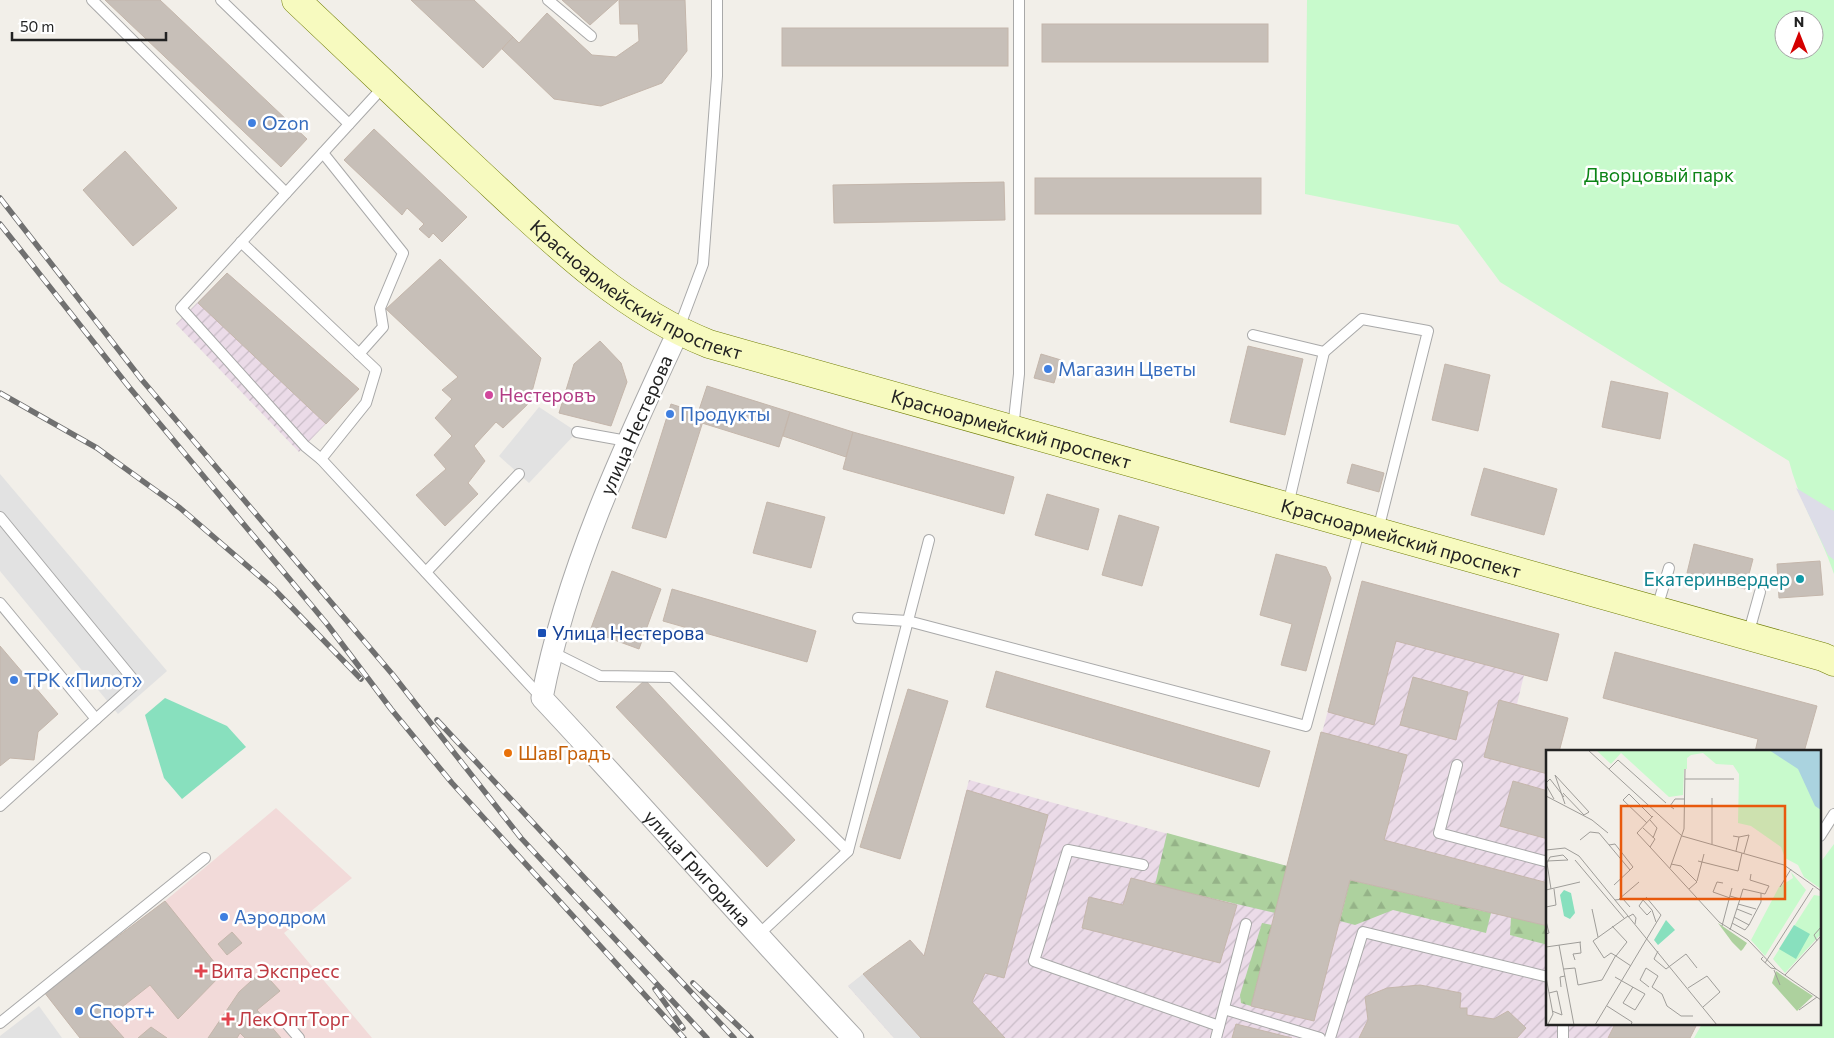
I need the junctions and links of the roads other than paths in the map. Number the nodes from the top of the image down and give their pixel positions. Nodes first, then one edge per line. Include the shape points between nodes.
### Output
1 (92, 0) edge
2 (221, 0) edge
3 (296, 0) edge
4 (548, 0) edge
5 (717, 0) edge
6 (1019, 0) edge
7 (591, 36) dead end
8 (385, 85) junction
9 (349, 124) junction
10 (323, 152) junction
11 (286, 193) junction
12 (241, 242) junction
13 (678, 332) junction
14 (1253, 335) dead end
15 (1324, 352) junction
16 (359, 354) junction
17 (1013, 429) junction
18 (578, 432) dead end
19 (626, 441) junction
20 (321, 459) junction
21 (519, 474) dead end
22 (1288, 506) junction
23 (0, 517) edge
24 (1369, 529) junction
25 (928, 540) dead end
26 (1669, 568) dead end
27 (426, 572) junction
28 (1760, 592) dead end
29 (0, 603) edge
30 (1657, 610) junction
31 (858, 618) dead end
32 (908, 621) junction
33 (1748, 635) junction
34 (551, 652) junction
35 (1834, 662) edge
36 (542, 698) junction
37 (96, 719) junction
38 (1457, 765) dead end
39 (0, 806) edge
40 (1834, 814) edge
41 (1822, 833) edge
42 (848, 851) junction
43 (205, 858) dead end
44 (1546, 861) edge
45 (1143, 865) dead end
46 (1246, 924) dead end
47 (757, 936) junction
48 (1546, 976) edge
49 (1224, 1009) junction
50 (281, 1017) dead end
51 (0, 1023) edge
52 (1219, 1026) junction
53 (299, 1038) edge
54 (853, 1038) edge
55 (1216, 1038) edge
56 (1320, 1038) edge
57 (1330, 1038) edge

1 - 11 lane
2 - 9 lane
3 - 8 main road, Красноармейский проспект
4 - 7 lane
5 - 13 lane, улица Нестерова via 717,76 703,264
6 - 17 lane via 1019,374
8 - 9 lane
8 - 13 main road, Красноармейский проспект via 607,287
9 - 10 lane
10 - 11 lane
10 - 16 lane via 403,253 380,308 383,327
11 - 12 lane
12 - 16 lane
12 - 20 lane via 181,308 305,446
13 - 17 main road, Красноармейский проспект via 710,344
13 - 19 street, улица Нестерова
14 - 15 lane
15 - 22 lane
15 - 24 lane via 1362,319 1428,331
16 - 20 lane via 376,370 366,403
17 - 22 main road, Красноармейский проспект
18 - 19 lane
19 - 34 street, улица Нестерова via 579,559
20 - 27 lane
21 - 27 lane
22 - 24 main road, Красноармейский проспект
23 - 37 lane via 136,683
24 - 30 main road, Красноармейский проспект
24 - 32 lane via 1306,726
25 - 32 lane
26 - 30 lane
27 - 36 lane
28 - 33 lane
29 - 37 lane
30 - 33 main road, Красноармейский проспект
31 - 32 lane
32 - 42 lane
33 - 35 main road, Красноармейский проспект
34 - 36 street, улица Нестерова
34 - 42 lane via 600,676 672,676
36 - 47 street, улица Григорина
37 - 39 lane
38 - 44 lane via 1439,833
40 - 41 lane
42 - 47 lane
43 - 51 lane
45 - 52 lane via 1068,850 1034,961
46 - 49 lane
47 - 54 street, улица Григорина
48 - 57 lane via 1363,932
49 - 52 lane
49 - 56 lane
50 - 53 lane
52 - 55 lane

